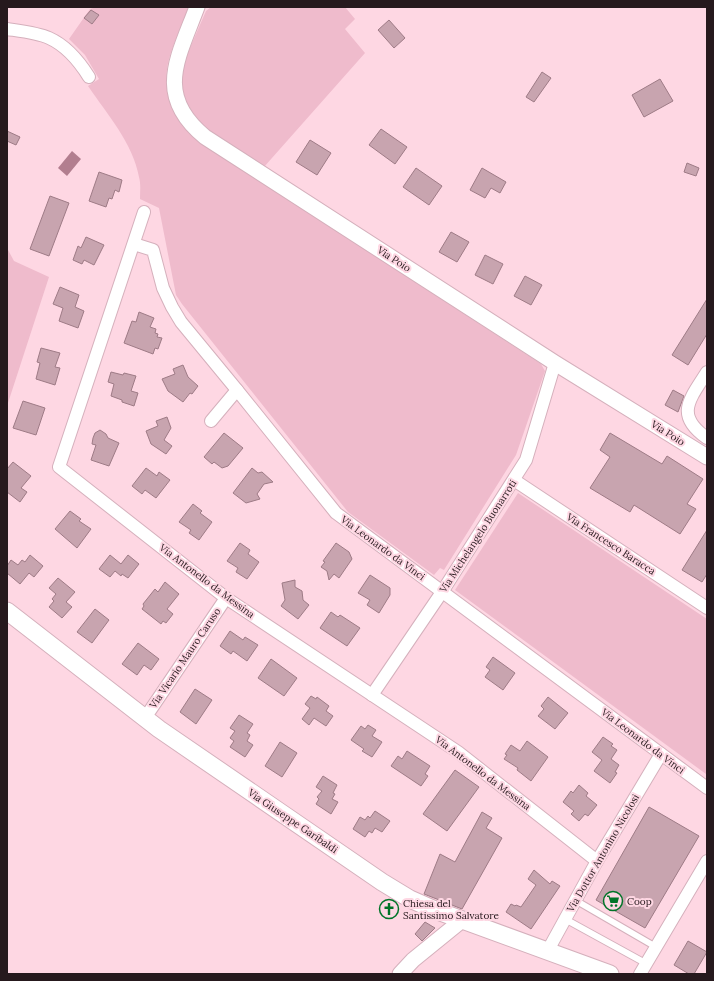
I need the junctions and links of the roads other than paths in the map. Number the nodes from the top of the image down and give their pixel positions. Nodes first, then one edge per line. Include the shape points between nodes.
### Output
1 (197, 7) edge
2 (7, 29) edge
3 (89, 77) dead end
4 (144, 212) dead end
5 (134, 244) junction
6 (556, 363) junction
7 (707, 372) edge
8 (237, 390) junction
9 (211, 421) dead end
10 (707, 438) edge
11 (707, 457) edge
12 (514, 480) junction
13 (442, 592) junction
14 (226, 598) junction
15 (707, 608) edge
16 (7, 611) edge
17 (372, 695) junction
18 (145, 718) junction
19 (661, 754) junction
20 (707, 788) edge
21 (596, 861) junction
22 (707, 861) edge
23 (576, 900) junction
24 (565, 919) junction
25 (461, 921) junction
26 (656, 948) junction
27 (547, 952) junction
28 (644, 969) edge
29 (400, 974) edge
30 (610, 974) edge

1 - 6 street, Via Poio via 174,73 176,97 181,110 196,130
2 - 3 street via 48,38 61,45 78,61
4 - 5 street, Via Antonello da Messina
5 - 8 street, Via Leonardo da Vinci via 153,250 163,288 181,322
5 - 14 street, Via Antonello da Messina via 59,467
6 - 11 street, Via Poio
6 - 12 street, Via Michelangelo Buonarroti via 526,460
7 - 10 street via 688,408 689,419 695,430
8 - 9 street
8 - 13 street, Via Leonardo da Vinci via 336,513
12 - 13 street, Via Michelangelo Buonarroti
12 - 15 street, Via Francesco Baracca
13 - 17 street, Via Michelangelo Buonarroti
13 - 19 street, Via Leonardo da Vinci
14 - 17 street, Via Antonello da Messina
14 - 18 street, Via Vicario Mauro Caruso
16 - 18 main road, Via Giuseppe Garibaldi
17 - 21 street, Via Antonello da Messina via 458,752
18 - 25 main road, Via Giuseppe Garibaldi via 382,882 410,899
19 - 20 street, Via Leonardo da Vinci
19 - 21 street, Via Dottor Antonino Nicolosi
21 - 23 street, Via Dottor Antonino Nicolosi
22 - 26 street
23 - 24 street, Via Dottor Antonino Nicolosi
23 - 26 lane
24 - 27 street, Via Dottor Antonino Nicolosi
24 - 28 lane
25 - 27 main road, Via Giuseppe Garibaldi
25 - 29 street via 413,960
26 - 28 street
27 - 30 main road, Via Giuseppe Garibaldi

